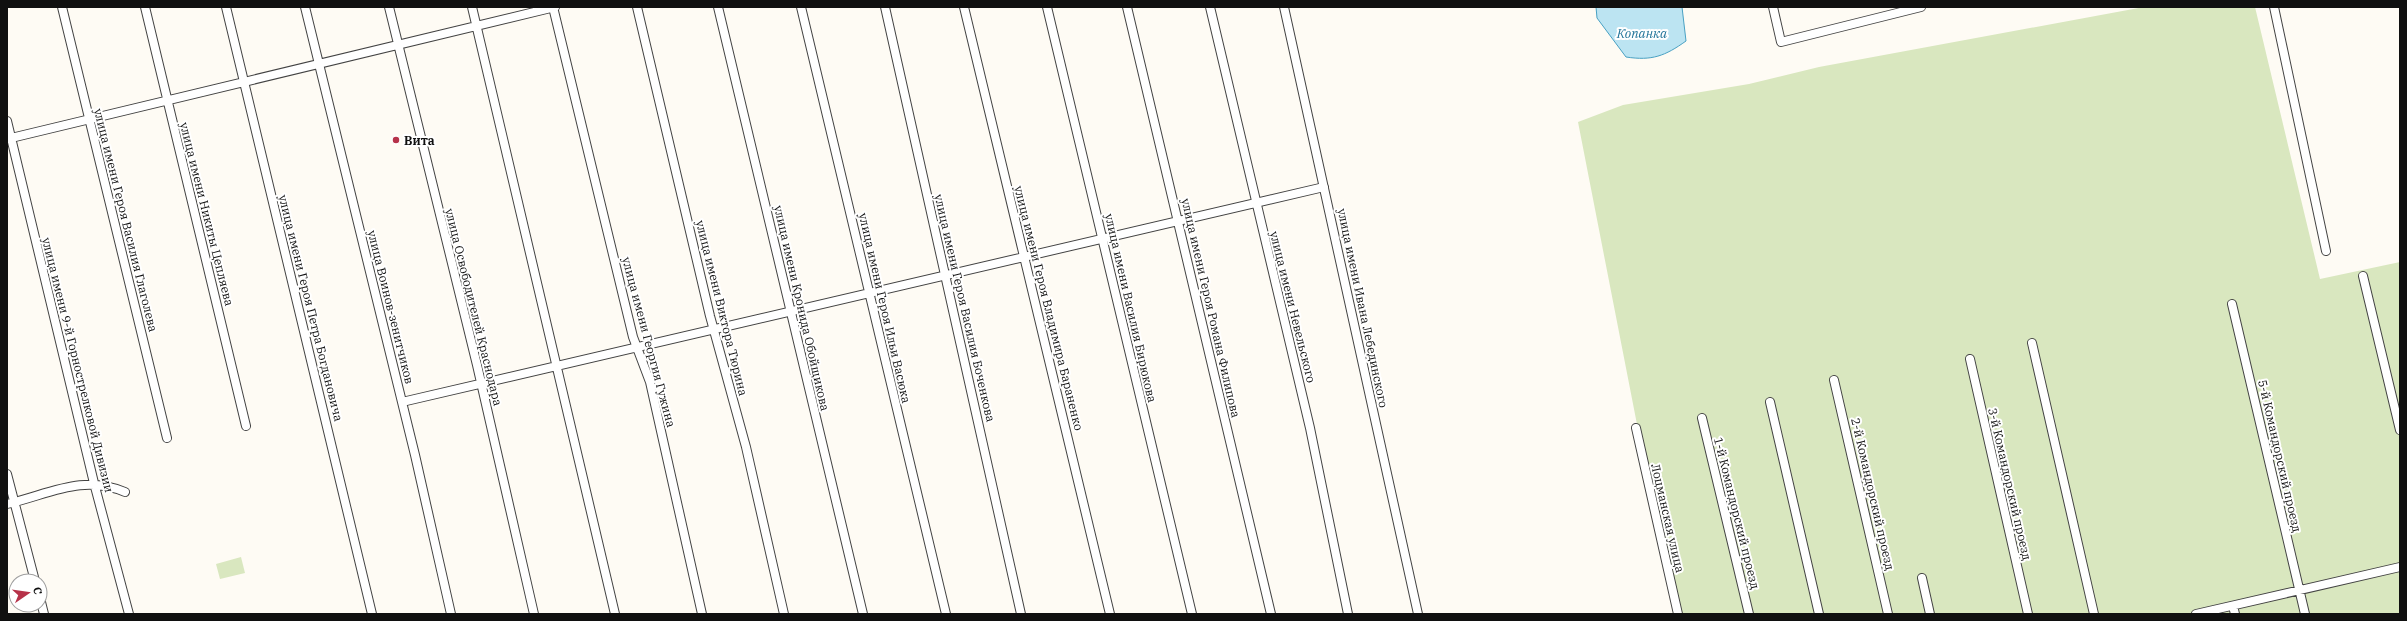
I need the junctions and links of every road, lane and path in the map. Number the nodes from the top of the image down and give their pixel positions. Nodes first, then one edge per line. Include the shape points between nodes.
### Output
1 (62, 7) edge
2 (145, 7) edge
3 (226, 7) edge
4 (305, 7) edge
5 (389, 7) edge
6 (472, 7) edge
7 (554, 7) edge
8 (637, 7) edge
9 (718, 7) edge
10 (801, 7) edge
11 (885, 7) edge
12 (964, 7) edge
13 (1047, 7) edge
14 (1128, 7) edge
15 (1210, 7) edge
16 (1284, 7) edge
17 (1773, 7) edge
18 (1921, 7) edge
19 (2274, 7) edge
20 (476, 26) junction
21 (398, 45) junction
22 (319, 64) junction
23 (244, 82) junction
24 (167, 101) junction
25 (90, 119) junction
26 (7, 121) edge
27 (9, 139) edge
28 (1324, 187) junction
29 (1256, 204) junction
30 (1178, 221) junction
31 (1102, 239) junction
32 (2326, 251) dead end
33 (1024, 257) junction
34 (945, 275) junction
35 (2364, 276) dead end
36 (869, 293) junction
37 (2232, 304) dead end
38 (791, 311) junction
39 (713, 329) junction
40 (2032, 343) dead end
41 (636, 347) junction
42 (1970, 359) dead end
43 (557, 366) junction
44 (1834, 380) dead end
45 (481, 383) junction
46 (402, 402) junction
47 (1770, 402) dead end
48 (1702, 418) dead end
49 (246, 426) dead end
50 (1636, 428) dead end
51 (2400, 430) edge
52 (167, 438) dead end
53 (7, 474) edge
54 (94, 483) junction
55 (126, 492) dead end
56 (11, 503) edge
57 (2400, 567) edge
58 (33, 573) edge
59 (1922, 578) dead end
60 (2299, 591) junction
61 (2234, 610) edge
62 (129, 614) edge
63 (372, 614) edge
64 (451, 614) edge
65 (534, 614) edge
66 (615, 614) edge
67 (702, 614) edge
68 (784, 614) edge
69 (863, 614) edge
70 (946, 614) edge
71 (1021, 614) edge
72 (1110, 614) edge
73 (1192, 614) edge
74 (1271, 614) edge
75 (1348, 614) edge
76 (1418, 614) edge
77 (1678, 614) edge
78 (1749, 614) edge
79 (1819, 614) edge
80 (1888, 614) edge
81 (1930, 614) edge
82 (2028, 614) edge
83 (2094, 614) edge
84 (2196, 614) edge
85 (2305, 614) edge

1 - 25 street, улица имени Героя Василия Глаголева
2 - 24 street, улица имени Никиты Цепляева
3 - 23 street, улица имени Героя Петра Богдановича
4 - 22 street, улица Воинов-зенитчиков
5 - 21 street, улица Освободителей Краснодара
6 - 20 street
7 - 20 street
7 - 41 street, улица имени Георгия Гужина
8 - 39 street, улица имени Виктора Тюрина
9 - 38 street, улица имени Кронида Обойщикова
10 - 36 street, улица имени Героя Ильи Васюка
11 - 34 street, улица имени Героя Василия Боченкова
12 - 33 street, улица имени Героя Владимира Бараненко
13 - 31 street, улица имени Василия Бирюкова
14 - 30 street, улица имени Героя Романа Филипова
15 - 29 street, улица имени Невельского
16 - 28 street, улица имени Ивана Лебединского
17 - 18 street via 1782,42
19 - 32 street
20 - 21 street
20 - 43 street
21 - 22 street
21 - 45 street, улица Освободителей Краснодара
22 - 23 street
22 - 46 street, улица Воинов-зенитчиков
23 - 24 street
23 - 63 street, улица имени Героя Петра Богдановича
24 - 25 street
24 - 49 street, улица имени Никиты Цепляева
25 - 27 street
25 - 52 street, улица имени Героя Василия Глаголева
26 - 27 street, улица имени 9-й Горнострелковой Дивизии
27 - 54 street, улица имени 9-й Горнострелковой Дивизии
28 - 29 street
28 - 76 street, улица имени Ивана Лебединского
29 - 30 street
29 - 75 street, улица имени Невельского via 1310,428
30 - 31 street
30 - 74 street, улица имени Героя Романа Филипова
31 - 33 street
31 - 73 street, улица имени Василия Бирюкова
33 - 34 street
33 - 72 street, улица имени Героя Владимира Бараненко
34 - 36 street
34 - 71 street, улица имени Героя Василия Боченкова
35 - 51 street
36 - 38 street
36 - 70 street, улица имени Героя Ильи Васюка
37 - 60 street, 5-й Командорский проезд
38 - 39 street
38 - 69 street, улица имени Кронида Обойщикова
39 - 41 street
39 - 68 street, улица имени Виктора Тюрина via 746,447
40 - 83 street
41 - 43 street
41 - 67 street, улица имени Георгия Гужина via 650,382
42 - 82 street, 3-й Командорский проезд
43 - 45 street
43 - 66 street
44 - 80 street, 2-й Командорский проезд
45 - 46 street
45 - 65 street, улица Освободителей Краснодара
46 - 64 street, улица Воинов-зенитчиков
47 - 79 street
48 - 78 street, 1-й Командорский проезд
50 - 77 street, Лоцманская улица
53 - 56 street
54 - 55 street
54 - 56 street via 84,483
54 - 62 street, улица имени 9-й Горнострелковой Дивизии
56 - 58 street
57 - 60 street
59 - 81 street
60 - 61 street
60 - 85 street, 5-й Командорский проезд
61 - 84 street

